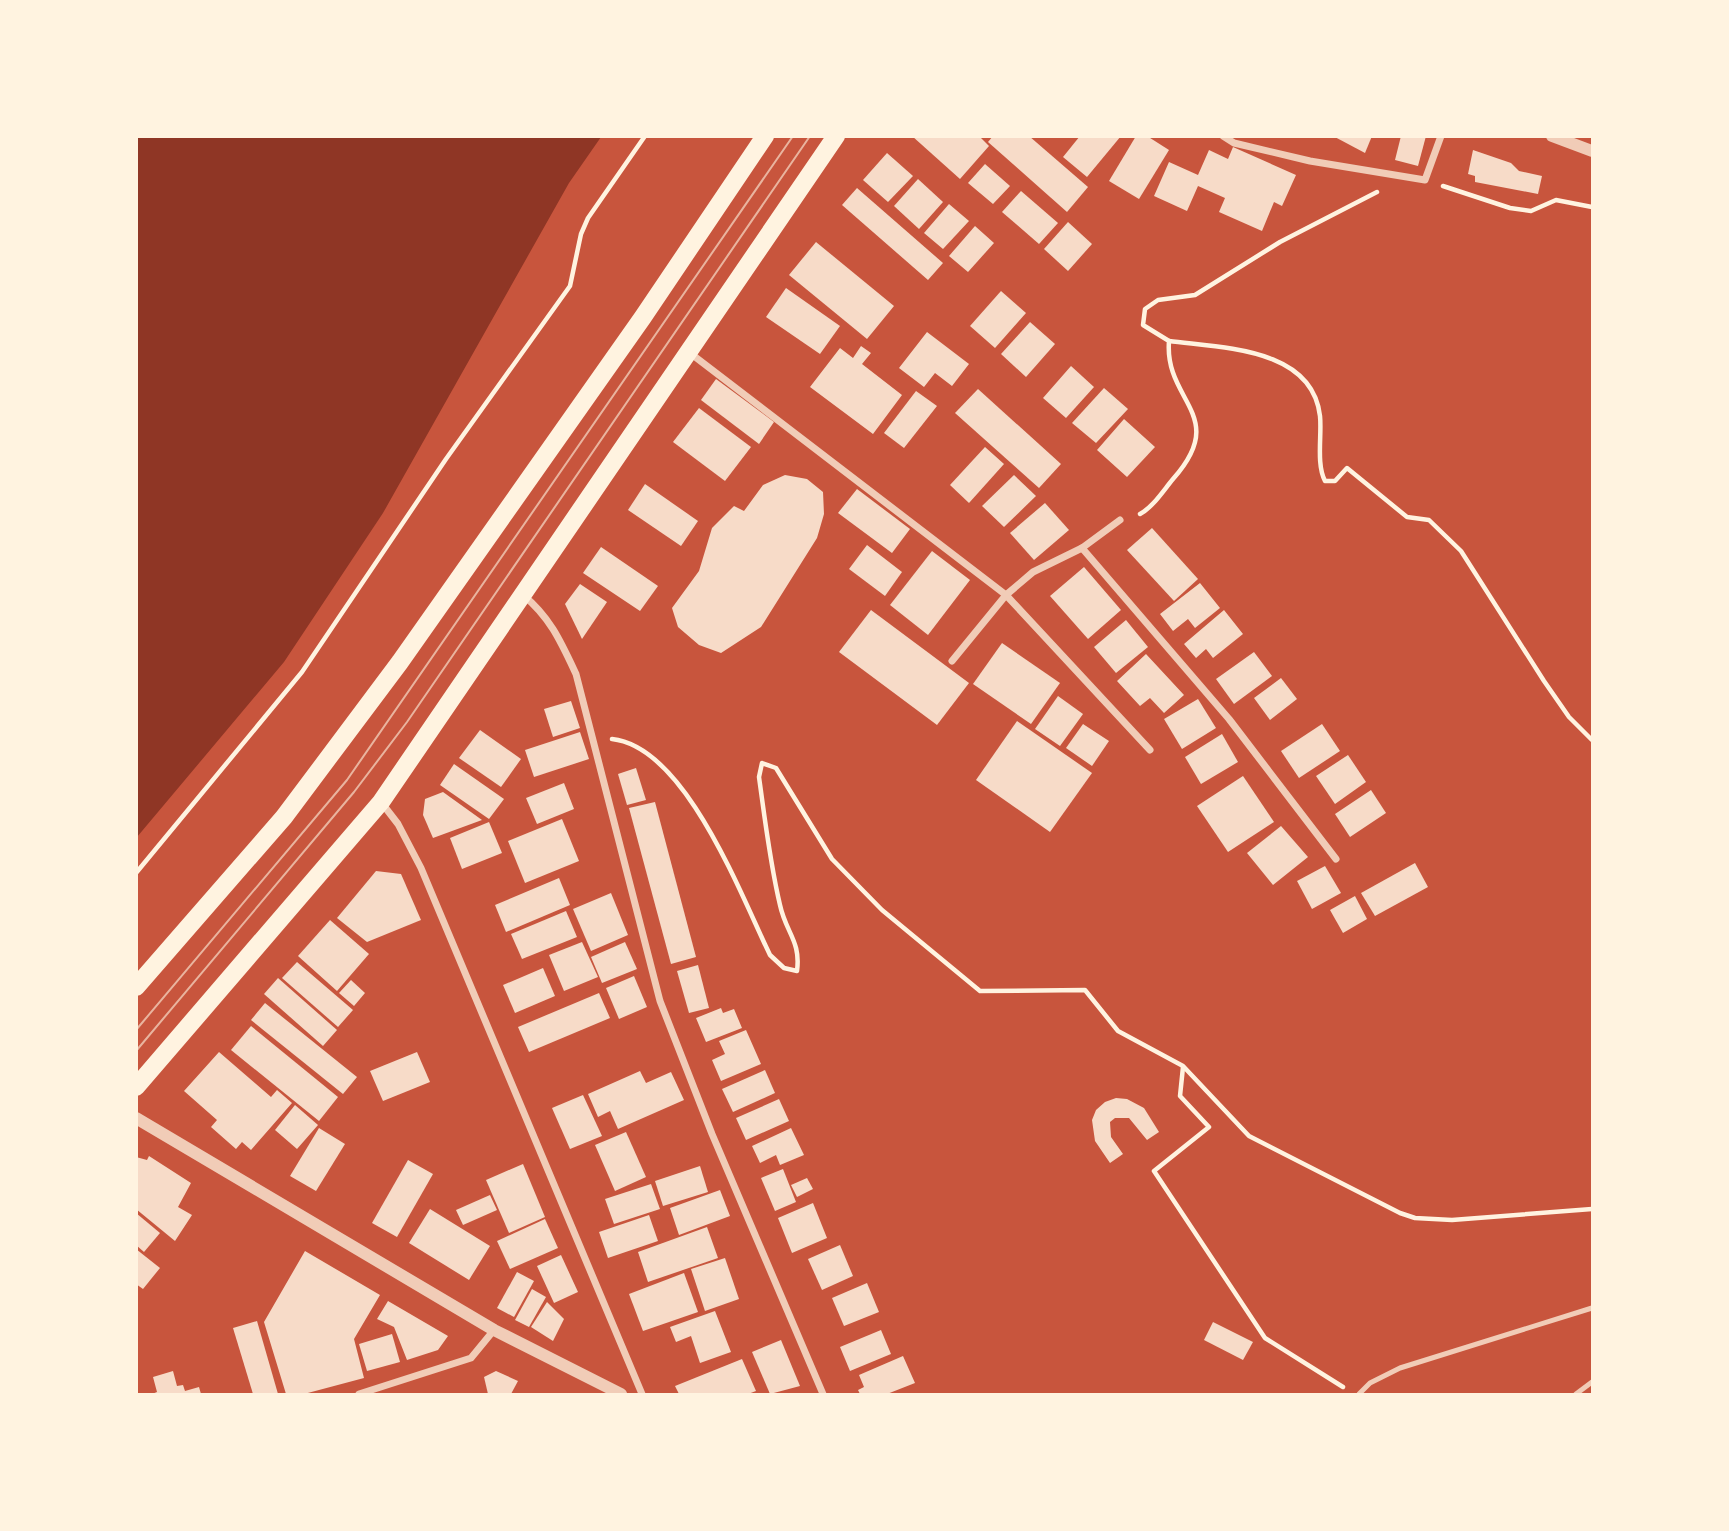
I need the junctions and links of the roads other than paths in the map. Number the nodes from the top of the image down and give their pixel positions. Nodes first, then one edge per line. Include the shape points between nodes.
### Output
1 (765, 136) edge
2 (836, 136) edge
3 (1223, 136) edge
4 (1441, 136) edge
5 (1552, 136) edge
6 (1592, 151) edge
7 (687, 351) junction
8 (1120, 520) road end
9 (1082, 548) junction
10 (522, 594) junction
11 (1006, 595) junction
12 (953, 661) dead end
13 (1150, 750) dead end
14 (380, 802) junction
15 (1336, 859) dead end
16 (136, 987) edge
17 (136, 1087) edge
18 (136, 1118) edge
19 (1592, 1308) edge
20 (494, 1330) junction
21 (1592, 1382) edge
22 (359, 1395) edge
23 (621, 1395) edge
24 (642, 1395) edge
25 (823, 1395) edge
26 (1357, 1395) edge
27 (1576, 1395) edge

1 - 16 main road via 392,673 284,817
2 - 7 main road
3 - 4 street via 1234,143 1310,161 1425,180
5 - 6 street
7 - 10 main road
7 - 11 street
8 - 9 street
9 - 11 street via 1033,572
9 - 15 street via 1229,719
10 - 14 main road
10 - 25 street via 543,611 576,674 660,1001
11 - 12 street
11 - 13 street
14 - 17 main road
14 - 24 street via 398,824 421,868
18 - 20 street
19 - 26 lane via 1400,1368
20 - 22 street via 471,1358
20 - 23 street
21 - 27 lane

